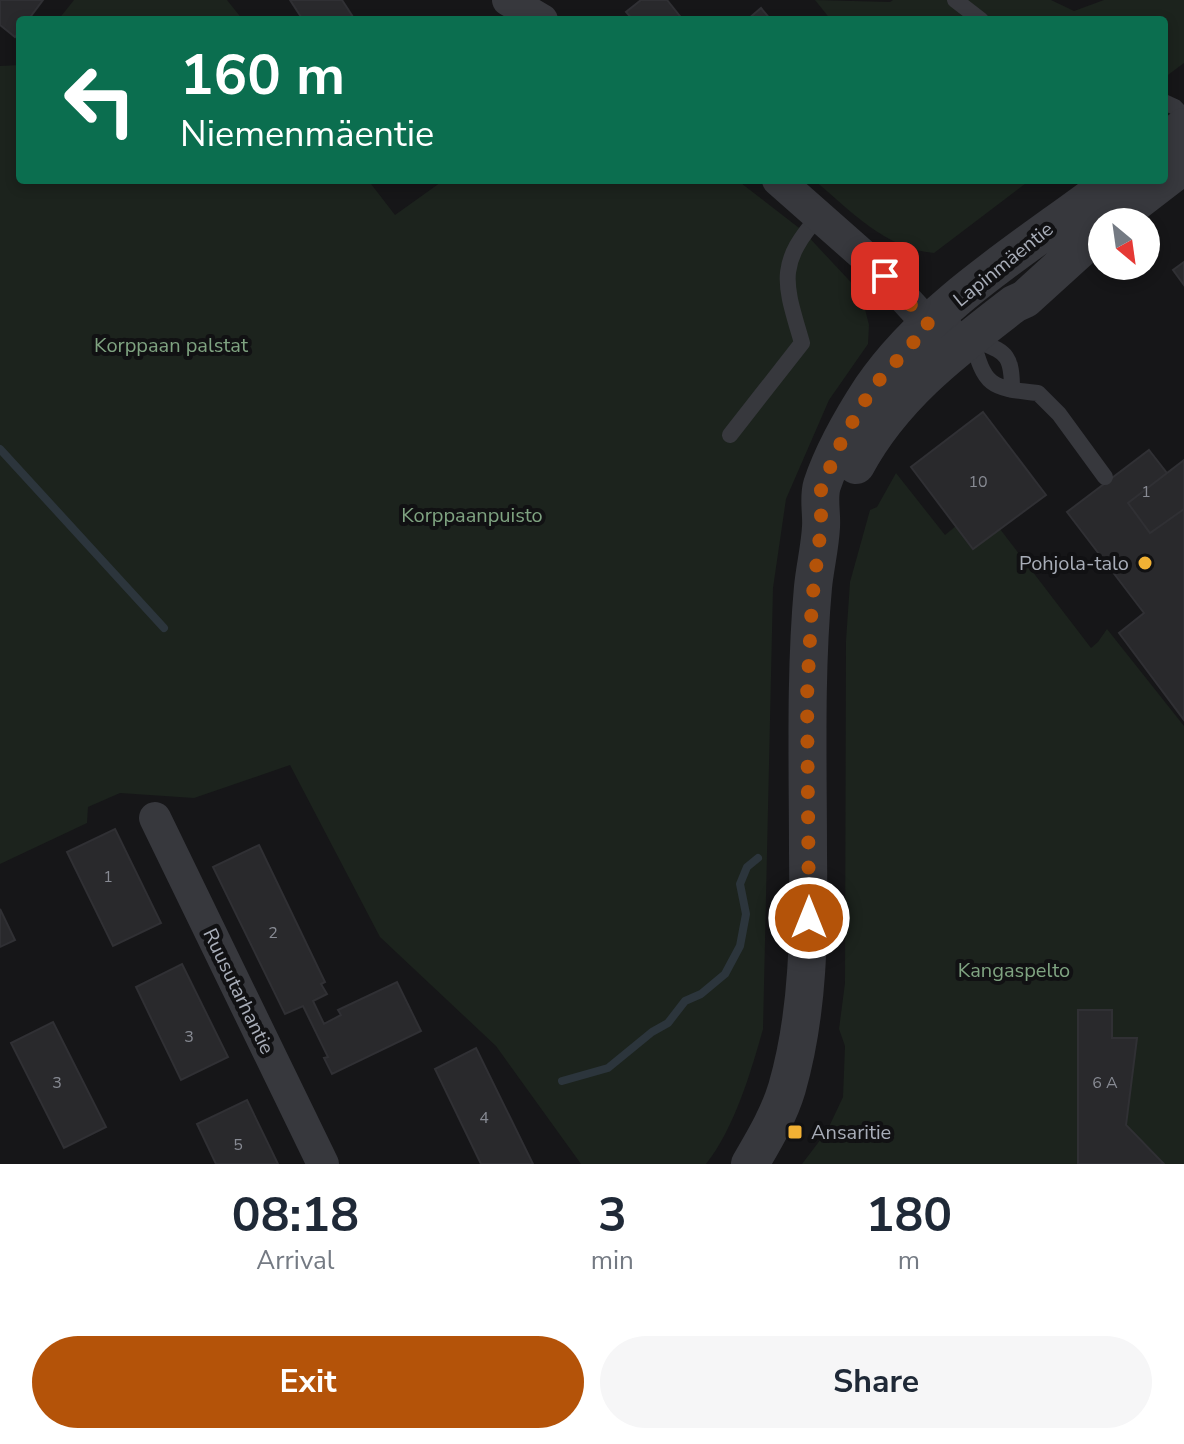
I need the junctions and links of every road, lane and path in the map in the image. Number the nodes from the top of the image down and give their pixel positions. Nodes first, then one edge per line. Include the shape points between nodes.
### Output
1 (508, 0) edge
2 (955, 0) edge
3 (535, 16) edge
4 (976, 16) edge
5 (1168, 104) edge
6 (1184, 117) edge
7 (1184, 127) edge
8 (1168, 140) edge
9 (1184, 165) edge
10 (1168, 177) edge
11 (783, 184) edge
12 (1110, 184) edge
13 (1159, 184) edge
14 (1128, 208) edge
15 (820, 215) junction
16 (1088, 242) edge
17 (929, 325) junction
18 (971, 337) junction
19 (1012, 390) junction
20 (730, 435) dead end
21 (1105, 477) dead end
22 (821, 527) junction
23 (155, 818) dead end
24 (323, 1164) edge
25 (750, 1164) edge

1 - 3 street
2 - 4 lane
5 - 6 lane
7 - 8 street
9 - 10 street
11 - 15 street
12 - 17 street, Lapinmäentie
13 - 14 street
15 - 17 street
15 - 20 lane via 786,267 802,343
16 - 18 street, Lapinmäentie via 1025,299
17 - 18 street
17 - 22 street, Lapinmäentie via 873,387 843,438 821,488
18 - 19 lane via 991,383
18 - 19 lane via 1002,352 1012,365
18 - 22 street, Lapinmäentie via 895,406
19 - 21 lane via 1038,393
22 - 25 street, Lapinmäentie via 807,696 806,989 786,1090
23 - 24 street, Ruusutarhantie

